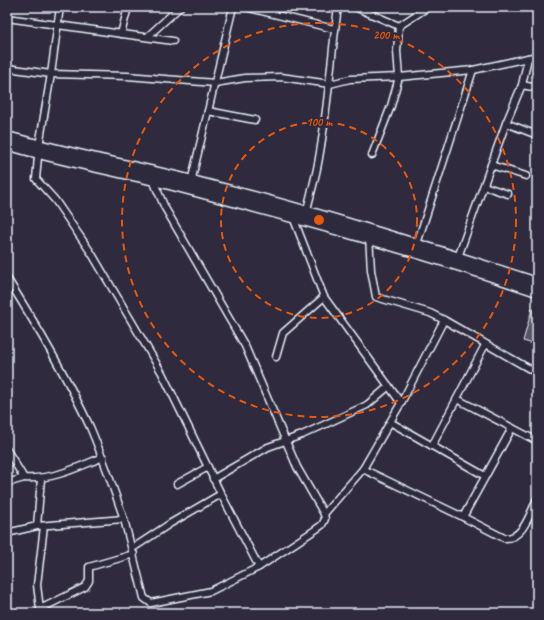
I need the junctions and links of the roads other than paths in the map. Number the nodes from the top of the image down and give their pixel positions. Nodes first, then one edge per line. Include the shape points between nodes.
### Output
1 (60, 7) edge
2 (128, 7) edge
3 (180, 7) edge
4 (233, 7) edge
5 (245, 7) edge
6 (338, 7) edge
7 (355, 7) edge
8 (428, 7) edge
9 (7, 18) edge
10 (57, 26) junction
11 (399, 26) junction
12 (334, 29) junction
13 (121, 34) junction
14 (147, 37) junction
15 (173, 41) dead end
16 (537, 56) edge
17 (528, 58) junction
18 (7, 68) edge
19 (473, 70) junction
20 (51, 74) junction
21 (399, 77) junction
22 (214, 83) junction
23 (330, 84) junction
24 (522, 85) junction
25 (537, 88) edge
26 (208, 111) junction
27 (255, 120) dead end
28 (506, 123) junction
29 (537, 135) edge
30 (7, 137) edge
31 (7, 144) edge
32 (39, 150) junction
33 (372, 155) dead end
34 (491, 165) junction
35 (151, 176) junction
36 (526, 176) dead end
37 (191, 186) junction
38 (484, 186) junction
39 (508, 194) dead end
40 (294, 214) junction
41 (305, 216) junction
42 (369, 234) junction
43 (416, 248) junction
44 (457, 261) junction
45 (7, 278) edge
46 (537, 283) edge
47 (537, 291) edge
48 (324, 297) junction
49 (444, 320) junction
50 (485, 345) junction
51 (276, 357) dead end
52 (537, 366) edge
53 (536, 373) edge
54 (389, 386) junction
55 (457, 398) junction
56 (401, 403) junction
57 (390, 422) junction
58 (512, 428) junction
59 (285, 440) junction
60 (537, 441) edge
61 (432, 446) junction
62 (7, 450) edge
63 (102, 457) junction
64 (208, 467) junction
65 (362, 469) junction
66 (485, 476) junction
67 (24, 478) junction
68 (41, 479) junction
69 (214, 479) junction
70 (7, 483) edge
71 (177, 484) dead end
72 (221, 494) junction
73 (537, 499) edge
74 (324, 514) junction
75 (464, 517) junction
76 (124, 519) junction
77 (40, 526) junction
78 (7, 533) edge
79 (133, 551) junction
80 (259, 567) junction

1 - 10 street
2 - 13 street
3 - 14 street
4 - 22 street
5 - 12 street
6 - 12 street
7 - 11 street
8 - 11 street
9 - 10 street
10 - 13 street
10 - 20 street
11 - 21 street
12 - 23 street
13 - 14 street
14 - 15 street
16 - 17 street
17 - 19 street
17 - 24 street
18 - 20 street
19 - 21 street
19 - 43 street
20 - 22 street via 127,76
20 - 32 street
21 - 23 street via 350,79
21 - 33 street
22 - 23 street via 245,78 281,77
22 - 26 street
23 - 41 street via 319,158
24 - 25 street
24 - 28 street
26 - 27 street
26 - 37 street
28 - 29 street
28 - 34 street
30 - 32 main road
31 - 32 main road
32 - 35 main road
32 - 64 street via 36,175 38,182 55,200 92,254 162,374
34 - 36 street
34 - 38 street
35 - 37 main road
35 - 59 street via 165,208 245,346
37 - 40 main road
38 - 39 street
38 - 44 street
40 - 41 main road
40 - 48 street
41 - 42 main road
42 - 43 main road
42 - 49 street via 371,270 376,296
43 - 44 main road
44 - 46 main road
44 - 47 main road
45 - 63 street via 67,381
48 - 51 street via 282,333
48 - 54 street
49 - 50 street
49 - 56 street
50 - 53 street
50 - 55 street
52 - 53 street
54 - 56 street
54 - 59 street via 367,405
55 - 58 street
55 - 61 street
56 - 57 street
57 - 61 street
57 - 65 street
58 - 60 street
58 - 66 street
59 - 69 street via 254,454
59 - 74 street via 306,486
61 - 66 street
62 - 67 street
63 - 68 street
63 - 76 street
64 - 69 street
64 - 71 street
65 - 74 street
65 - 75 street
66 - 75 street
67 - 68 street
67 - 70 street
68 - 77 street
69 - 72 street
72 - 79 street via 171,522
72 - 80 street
73 - 75 street via 520,532 509,539
74 - 80 street via 322,524
76 - 77 street
76 - 79 street
77 - 78 street
77 - 79 street via 37,592 40,609 85,587 89,580 89,567
79 - 80 street via 144,598 151,603 211,591

